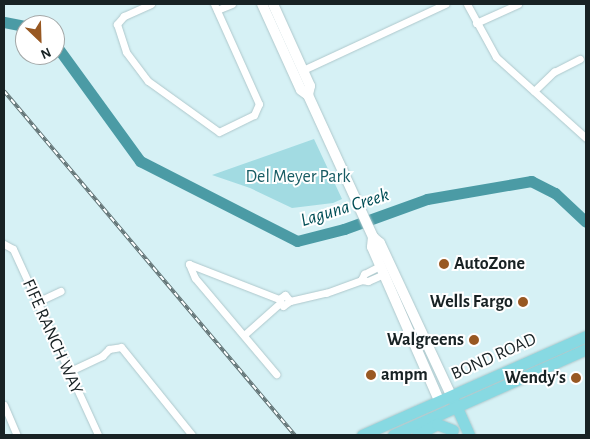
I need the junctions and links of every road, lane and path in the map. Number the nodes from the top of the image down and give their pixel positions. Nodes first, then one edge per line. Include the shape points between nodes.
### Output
1 (151, 4) edge
2 (232, 4) edge
3 (262, 4) edge
4 (273, 4) edge
5 (445, 4) edge
6 (467, 4) edge
7 (518, 4) edge
8 (216, 7) edge
9 (476, 23) junction
10 (580, 59) dead end
11 (303, 70) junction
12 (534, 91) junction
13 (308, 95) junction
14 (586, 138) edge
15 (373, 237) junction
16 (4, 244) edge
17 (382, 270) junction
18 (402, 289) junction
19 (61, 290) dead end
20 (279, 301) junction
21 (37, 302) junction
22 (244, 335) junction
23 (586, 336) edge
24 (586, 349) edge
25 (68, 372) junction
26 (276, 374) dead end
27 (451, 395) junction
28 (439, 400) junction
29 (4, 405) edge
30 (456, 406) junction
31 (444, 412) junction
32 (454, 433) edge
33 (17, 435) edge
34 (98, 435) edge
35 (192, 435) edge
36 (362, 435) edge
37 (393, 435) edge
38 (417, 435) edge
39 (469, 435) edge

1 - 8 street via 124,16 117,24 126,52 148,81 218,132 254,115 259,104
2 - 8 street
3 - 13 main road via 301,90
4 - 11 main road
5 - 11 street
6 - 9 street
7 - 9 street
9 - 12 street via 496,57
10 - 12 street via 554,72
11 - 13 main road via 310,86
12 - 14 street
13 - 15 main road
15 - 17 main road via 372,247
15 - 18 main road via 380,243
16 - 21 street, FIFE RANCH WAY via 13,249
17 - 18 main road via 385,265 394,284
17 - 20 street via 364,274 361,280 326,293 290,301 286,306
17 - 28 main road
18 - 27 main road
19 - 21 street
20 - 22 street
20 - 22 street via 189,264 195,278
21 - 25 street, FIFE RANCH WAY
22 - 26 street
23 - 27 main road, BOND ROAD
24 - 30 main road, BOND ROAD
25 - 34 street, FIFE RANCH WAY
25 - 35 street via 102,356 109,349 121,347
27 - 28 main road, BOND ROAD
27 - 30 main road
28 - 31 main road
28 - 36 main road, BOND ROAD
29 - 33 street
30 - 31 main road, BOND ROAD
30 - 39 main road
31 - 32 main road
31 - 37 main road, BOND ROAD
32 - 38 main road via 437,424

